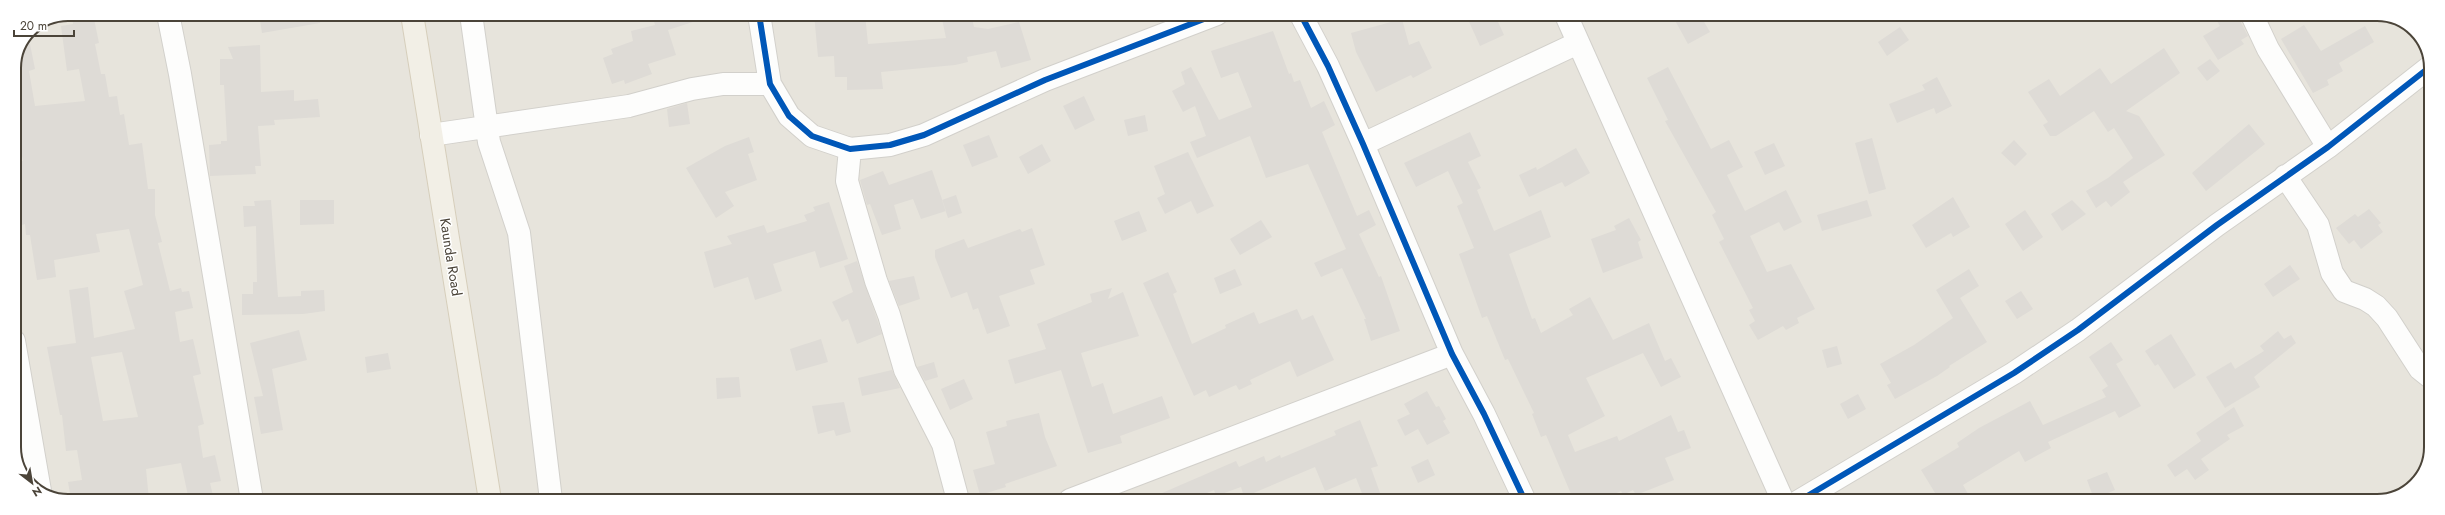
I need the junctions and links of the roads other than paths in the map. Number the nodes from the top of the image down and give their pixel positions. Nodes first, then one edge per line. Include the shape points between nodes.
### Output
1 (169, 21) edge
2 (413, 21) edge
3 (472, 21) edge
4 (760, 21) edge
5 (1199, 21) edge
6 (1305, 21) edge
7 (1569, 21) edge
8 (2255, 21) edge
9 (1578, 43) junction
10 (2424, 72) edge
11 (770, 84) junction
12 (487, 128) junction
13 (431, 135) junction
14 (1363, 144) junction
15 (2328, 147) junction
16 (850, 149) junction
17 (2285, 176) junction
18 (1452, 354) junction
19 (2424, 372) edge
20 (21, 381) edge
21 (39, 483) edge
22 (251, 494) edge
23 (489, 494) edge
24 (550, 494) edge
25 (956, 494) edge
26 (1090, 494) edge
27 (1522, 494) edge
28 (1780, 494) edge
29 (1811, 494) edge

1 - 22 street
2 - 13 main road, Kaunda Road
3 - 12 street
4 - 11 street
5 - 16 street via 1046,80 924,135 890,145
6 - 14 street
7 - 9 street
8 - 15 street via 2268,49
9 - 14 street
9 - 28 street
10 - 15 street
11 - 12 street via 723,84 700,87 629,106
11 - 16 street via 789,116 812,136
12 - 13 street
12 - 24 street via 489,142 519,233
13 - 23 main road, Kaunda Road
14 - 18 street
15 - 17 street
16 - 25 street via 847,181 867,253 905,370 943,444
17 - 19 street via 2318,225 2332,273 2344,291 2376,306
17 - 29 street via 2078,330 2014,373
18 - 26 street
18 - 27 street
20 - 21 street

